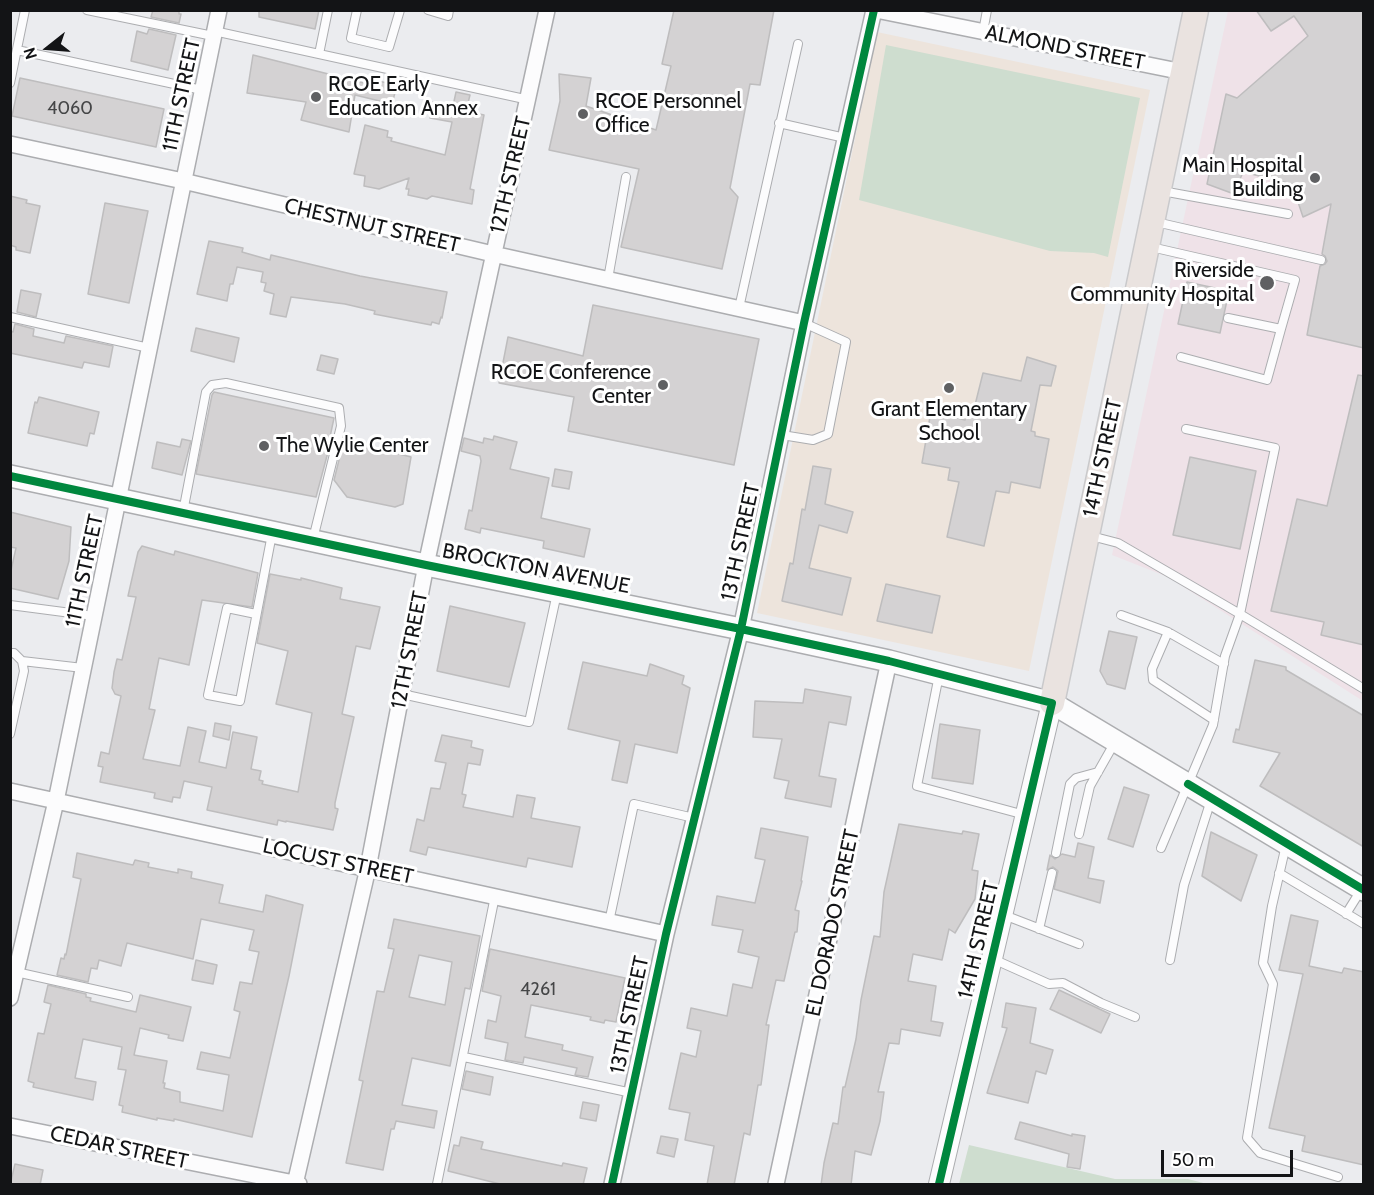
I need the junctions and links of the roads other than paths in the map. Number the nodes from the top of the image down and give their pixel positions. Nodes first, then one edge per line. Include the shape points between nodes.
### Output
1 (25, 10) edge
2 (87, 10) edge
3 (219, 10) edge
4 (328, 10) edge
5 (357, 10) edge
6 (400, 10) edge
7 (428, 10) edge
8 (449, 10) edge
9 (547, 10) edge
10 (875, 10) edge
11 (987, 10) edge
12 (1196, 10) edge
13 (983, 32) junction
14 (214, 34) junction
15 (798, 44) dead end
16 (17, 50) junction
17 (319, 54) junction
18 (1183, 72) junction
19 (10, 83) edge
20 (202, 90) junction
21 (529, 99) junction
22 (779, 123) junction
23 (845, 138) junction
24 (10, 144) edge
25 (626, 177) dead end
26 (183, 181) junction
27 (1158, 190) junction
28 (1288, 214) dead end
29 (1152, 221) junction
30 (1147, 246) junction
31 (493, 254) junction
32 (1321, 260) dead end
33 (608, 279) junction
34 (739, 308) junction
35 (10, 317) edge
36 (1228, 318) dead end
37 (804, 323) junction
38 (1281, 330) junction
39 (149, 348) junction
40 (1181, 357) dead end
41 (1186, 429) dead end
42 (782, 435) junction
43 (10, 476) edge
44 (118, 498) junction
45 (183, 512) junction
46 (272, 532) junction
47 (1087, 534) junction
48 (313, 540) junction
49 (426, 565) junction
50 (557, 592) junction
51 (10, 605) edge
52 (256, 614) junction
53 (1240, 614) junction
54 (1121, 615) dead end
55 (94, 616) junction
56 (741, 629) junction
57 (1168, 632) junction
58 (10, 653) edge
59 (22, 661) junction
60 (889, 661) junction
61 (1224, 664) junction
62 (83, 668) junction
63 (939, 674) junction
64 (1364, 689) edge
65 (402, 694) junction
66 (1052, 703) junction
67 (1214, 720) junction
68 (10, 734) edge
69 (1116, 741) junction
70 (1098, 772) junction
71 (1188, 784) junction
72 (10, 791) edge
73 (1211, 798) junction
74 (56, 801) junction
75 (1026, 815) junction
76 (694, 818) junction
77 (1079, 834) dead end
78 (1286, 843) junction
79 (1161, 848) dead end
80 (1056, 853) dead end
81 (368, 868) junction
82 (1052, 873) dead end
83 (1278, 873) junction
84 (1363, 889) edge
85 (495, 896) junction
86 (1003, 914) junction
87 (1346, 914) junction
88 (609, 922) junction
89 (1364, 924) edge
90 (1039, 929) junction
91 (666, 934) junction
92 (1078, 944) dead end
93 (993, 959) junction
94 (1170, 960) dead end
95 (16, 972) junction
96 (128, 997) dead end
97 (10, 998) edge
98 (1135, 1017) dead end
99 (464, 1058) junction
100 (632, 1093) junction
101 (10, 1126) edge
102 (1338, 1177) dead end
103 (296, 1184) edge
104 (437, 1185) edge
105 (612, 1185) edge
106 (776, 1185) edge
107 (939, 1185) edge

1 - 16 lane
2 - 14 lane
3 - 14 street, 11TH STREET
4 - 17 lane
5 - 6 lane via 351,38 389,47
7 - 8 lane via 448,16
9 - 21 street, 12TH STREET
10 - 13 street, ALMOND STREET
10 - 23 street, 13TH STREET
11 - 13 lane
12 - 18 main road, 14TH STREET
13 - 18 street, ALMOND STREET
14 - 17 lane
14 - 20 street, 11TH STREET
15 - 22 lane
16 - 19 lane
16 - 20 lane
17 - 21 lane
18 - 27 main road, 14TH STREET
20 - 26 street, 11TH STREET
21 - 31 street, 12TH STREET
22 - 23 lane
22 - 34 lane
23 - 37 street, 13TH STREET
24 - 26 street, CHESTNUT STREET
25 - 33 lane
26 - 31 street, CHESTNUT STREET
26 - 39 street, 11TH STREET
27 - 28 lane
27 - 29 main road, 14TH STREET
29 - 30 main road, 14TH STREET
29 - 32 lane
30 - 38 lane via 1295,280
30 - 47 main road, 14TH STREET
31 - 33 street, CHESTNUT STREET
31 - 49 street, 12TH STREET
33 - 34 street, CHESTNUT STREET
34 - 37 street, CHESTNUT STREET
35 - 39 lane
36 - 38 lane
37 - 42 street, 13TH STREET
37 - 42 lane via 846,342 828,434 813,440
38 - 40 lane via 1267,380
39 - 44 street, 11TH STREET
41 - 53 lane via 1275,448
42 - 56 street, 13TH STREET
43 - 44 main road, BROCKTON AVENUE
44 - 45 main road, BROCKTON AVENUE
44 - 55 street, 11TH STREET
45 - 46 main road, BROCKTON AVENUE
45 - 48 lane via 206,392 212,385 226,383 339,408 341,426
46 - 48 main road, BROCKTON AVENUE
46 - 52 lane
47 - 53 lane via 1118,543
47 - 66 main road, 14TH STREET
48 - 49 main road, BROCKTON AVENUE
49 - 50 main road, BROCKTON AVENUE
49 - 65 street, 12TH STREET
50 - 56 main road, BROCKTON AVENUE
50 - 65 lane via 529,722
51 - 55 lane
52 - 52 lane via 240,701 208,695 226,608
53 - 61 lane
53 - 64 lane
54 - 57 lane
55 - 62 street, 11TH STREET
56 - 60 main road, BROCKTON AVENUE
56 - 76 street, 13TH STREET
57 - 61 lane
57 - 67 lane via 1152,669 1153,680
58 - 59 lane
59 - 62 lane
59 - 68 lane via 24,671
60 - 63 main road, BROCKTON AVENUE
60 - 106 street, EL DORADO STREET
61 - 67 lane
62 - 74 street, 11TH STREET
63 - 66 main road, BROCKTON AVENUE
63 - 75 lane via 917,786
65 - 81 street, 12TH STREET
66 - 69 main road, BROCKTON AVENUE
66 - 75 street, 14TH STREET
67 - 71 lane
69 - 70 lane
69 - 71 main road, BROCKTON AVENUE
70 - 77 lane via 1090,786
70 - 80 lane via 1076,778 1070,784
71 - 73 main road, BROCKTON AVENUE
71 - 79 lane
72 - 74 street, LOCUST STREET
73 - 78 main road, BROCKTON AVENUE
73 - 94 lane via 1184,885
74 - 81 street, LOCUST STREET
74 - 95 street, 11TH STREET
75 - 86 street, 14TH STREET
76 - 88 lane via 634,804
76 - 91 street, 13TH STREET
78 - 83 lane
78 - 84 main road, BROCKTON AVENUE
81 - 85 street, LOCUST STREET
81 - 103 street, 12TH STREET
82 - 90 lane
83 - 87 lane
83 - 102 lane via 1263,963 1274,984 1247,1138 1260,1153
84 - 87 lane
85 - 88 street, LOCUST STREET
85 - 99 lane
86 - 90 lane
86 - 93 street, 14TH STREET
87 - 89 lane
88 - 91 street, LOCUST STREET
90 - 92 lane
91 - 100 street, 13TH STREET
93 - 98 lane via 1049,984 1063,983
93 - 107 street, 14TH STREET
95 - 96 lane
95 - 97 street, 11TH STREET
99 - 100 lane
99 - 104 lane
100 - 105 street, 13TH STREET
101 - 103 street, CEDAR STREET

